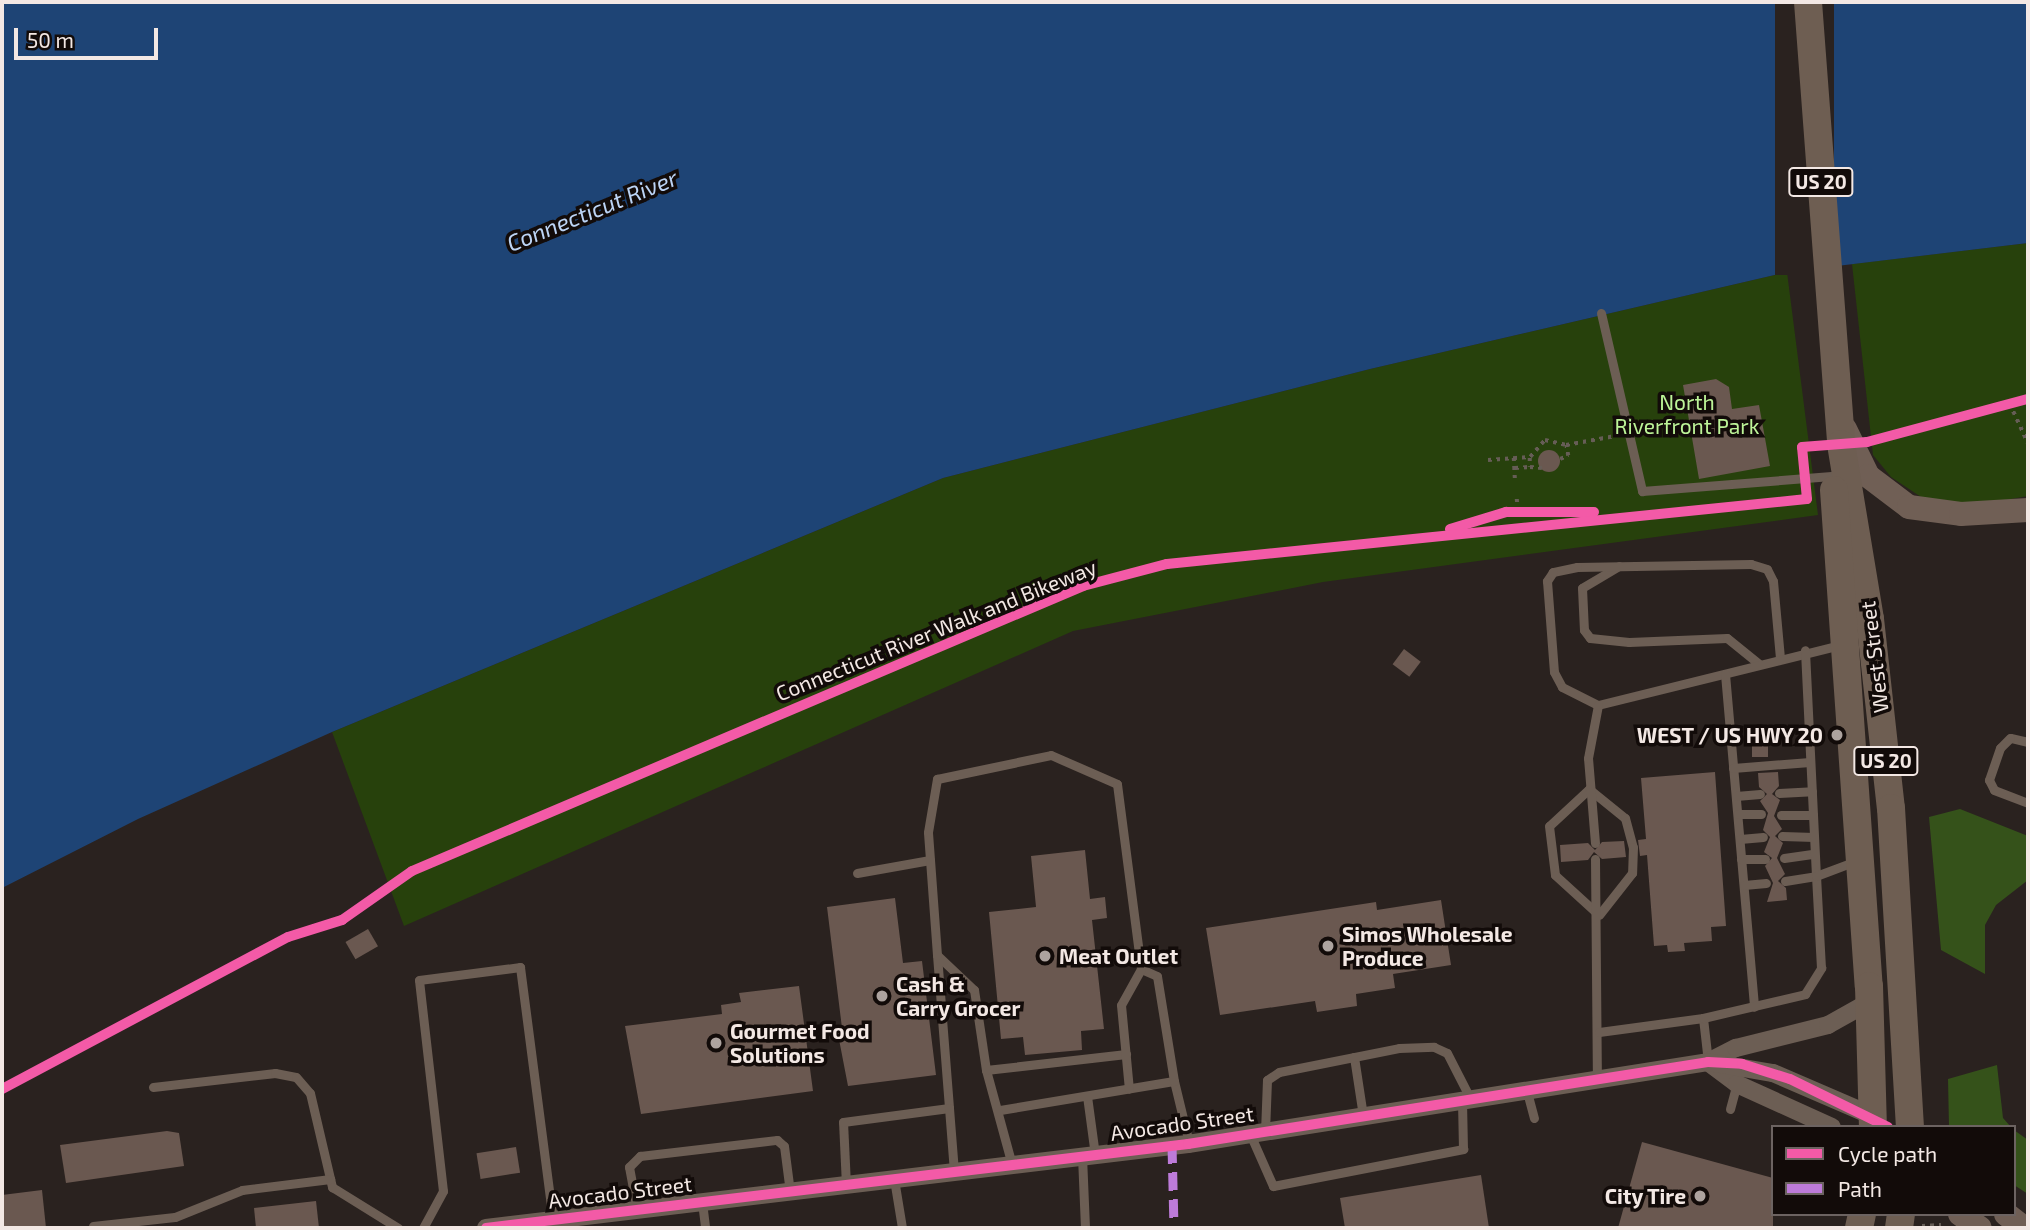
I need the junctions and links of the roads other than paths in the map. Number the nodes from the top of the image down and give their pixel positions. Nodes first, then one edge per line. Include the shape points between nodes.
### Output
1 (1808, 2) edge
2 (1601, 313) dead end
3 (1836, 398) junction
4 (1834, 476) junction
5 (2028, 510) edge
6 (1619, 566) junction
7 (1872, 642) junction
8 (1842, 645) junction
9 (1805, 650) junction
10 (1780, 658) junction
11 (1759, 664) junction
12 (1726, 674) junction
13 (1598, 705) junction
14 (2028, 742) edge
15 (1810, 762) junction
16 (1733, 768) junction
17 (1589, 789) junction
18 (1812, 791) junction
19 (1779, 793) dead end
20 (1760, 794) dead end
21 (1736, 796) junction
22 (2028, 803) edge
23 (1738, 814) junction
24 (1762, 814) dead end
25 (1781, 815) dead end
26 (1812, 815) junction
27 (1782, 836) dead end
28 (1763, 837) dead end
29 (1814, 837) junction
30 (1740, 839) junction
31 (1595, 843) dead end
32 (1814, 854) junction
33 (1784, 858) dead end
34 (1595, 859) dead end
35 (1741, 859) junction
36 (1765, 859) dead end
37 (930, 860) junction
38 (1858, 860) junction
39 (857, 873) dead end
40 (1816, 876) junction
41 (1785, 881) dead end
42 (1766, 883) dead end
43 (1744, 885) junction
44 (1599, 915) junction
45 (937, 955) junction
46 (1141, 969) junction
47 (1869, 1002) junction
48 (1755, 1007) junction
49 (1703, 1018) junction
50 (1599, 1032) junction
51 (1126, 1054) junction
52 (1354, 1057) junction
53 (1708, 1062) junction
54 (1742, 1064) junction
55 (985, 1070) junction
56 (1597, 1078) junction
57 (1174, 1082) junction
58 (1737, 1084) junction
59 (153, 1087) dead end
60 (1129, 1089) junction
61 (1527, 1091) junction
62 (1087, 1096) junction
63 (1467, 1101) junction
64 (948, 1108) junction
65 (1730, 1109) dead end
66 (1000, 1110) junction
67 (1363, 1116) junction
68 (1534, 1118) dead end
69 (1878, 1123) edge
70 (1828, 1125) edge
71 (1910, 1125) edge
72 (1257, 1133) junction
73 (1189, 1143) junction
74 (1089, 1155) junction
75 (1012, 1165) junction
76 (954, 1172) junction
77 (330, 1179) junction
78 (894, 1179) junction
79 (846, 1185) junction
80 (790, 1192) junction
81 (702, 1202) junction
82 (637, 1209) junction
83 (1963, 1216) edge
84 (2009, 1216) edge
85 (553, 1220) junction
86 (529, 1225) edge
87 (93, 1226) dead end
88 (398, 1228) edge
89 (423, 1228) edge
90 (486, 1228) edge
91 (705, 1228) edge
92 (902, 1228) edge
93 (1085, 1228) edge
94 (1980, 1228) edge
95 (2024, 1228) edge

1 - 3 main road, West Street / US 20
2 - 4 lane via 1642,491
3 - 4 main road, West Street / US 20
3 - 5 street via 1853,450 1890,497 1933,513
3 - 7 main road, West Street / US 20
4 - 8 main road, West Street / US 20
6 - 10 lane via 1751,564 1767,569 1773,580
6 - 11 lane via 1582,589 1584,630 1590,638 1597,642 1727,638
6 - 13 lane via 1577,567 1553,572 1546,581 1554,672 1562,687
7 - 8 main road
7 - 71 main road, West Street / US 20 via 1892,821
8 - 9 lane
8 - 38 main road, West Street / US 20
9 - 10 lane
9 - 15 lane
10 - 11 lane
11 - 12 lane
12 - 13 lane
12 - 16 lane
13 - 17 lane
14 - 22 lane via 2010,738 2000,748 1989,780 1994,790
15 - 16 lane
15 - 18 lane
16 - 21 lane
17 - 31 lane
17 - 44 lane via 1625,818 1633,848 1632,873
17 - 44 lane via 1549,827 1555,875
18 - 19 lane
18 - 26 lane
20 - 21 lane
21 - 23 lane
23 - 24 lane
23 - 30 lane
25 - 26 lane
26 - 29 lane
27 - 29 lane
28 - 30 lane
29 - 32 lane
30 - 35 lane
32 - 33 lane
32 - 40 lane
34 - 44 lane
35 - 36 lane
35 - 43 lane
37 - 39 lane
37 - 45 lane
37 - 46 lane via 928,832 937,779 1051,755 1117,784
38 - 40 lane
38 - 47 main road, West Street / US 20
40 - 41 lane
40 - 48 lane via 1820,976 1805,994
42 - 43 lane
43 - 48 lane
44 - 50 lane
45 - 55 lane via 974,989
45 - 64 lane
46 - 51 lane via 1121,1005
46 - 57 lane via 1157,976
47 - 53 street, Avocado Street via 1828,1025 1736,1048
47 - 69 main road, West Street / US 20
48 - 49 lane
49 - 50 lane
49 - 53 lane
50 - 56 lane
51 - 55 lane
51 - 60 lane
52 - 63 lane via 1434,1047 1455,1061
52 - 67 lane
52 - 72 lane via 1279,1072 1267,1080
53 - 54 street, Avocado Street
53 - 56 street, Avocado Street
53 - 58 street
54 - 58 lane
54 - 69 street, Avocado Street via 1824,1091
55 - 66 lane
56 - 61 street, Avocado Street
57 - 60 lane
57 - 73 lane
58 - 65 lane
58 - 70 street
59 - 77 lane via 275,1073 296,1077 310,1093
60 - 62 lane
61 - 63 street, Avocado Street
61 - 68 lane
62 - 66 lane
62 - 74 lane
63 - 67 street, Avocado Street
63 - 72 lane via 1464,1149 1273,1185
64 - 76 lane
64 - 79 lane via 843,1122
66 - 75 lane
67 - 72 street, Avocado Street
72 - 73 street, Avocado Street
73 - 74 street, Avocado Street
74 - 75 street, Avocado Street
74 - 93 lane
75 - 76 street, Avocado Street
76 - 78 street, Avocado Street
77 - 87 lane via 242,1190 175,1217
77 - 88 lane via 342,1196
78 - 79 street, Avocado Street
78 - 92 lane
79 - 80 street, Avocado Street
80 - 81 street, Avocado Street
80 - 82 lane via 784,1146 777,1140 640,1156 629,1167
81 - 82 street, Avocado Street
81 - 91 lane
82 - 85 street, Avocado Street
83 - 94 street
84 - 95 street
85 - 86 street, Avocado Street
85 - 89 lane via 520,967 419,980 443,1191
86 - 90 street, Avocado Street

